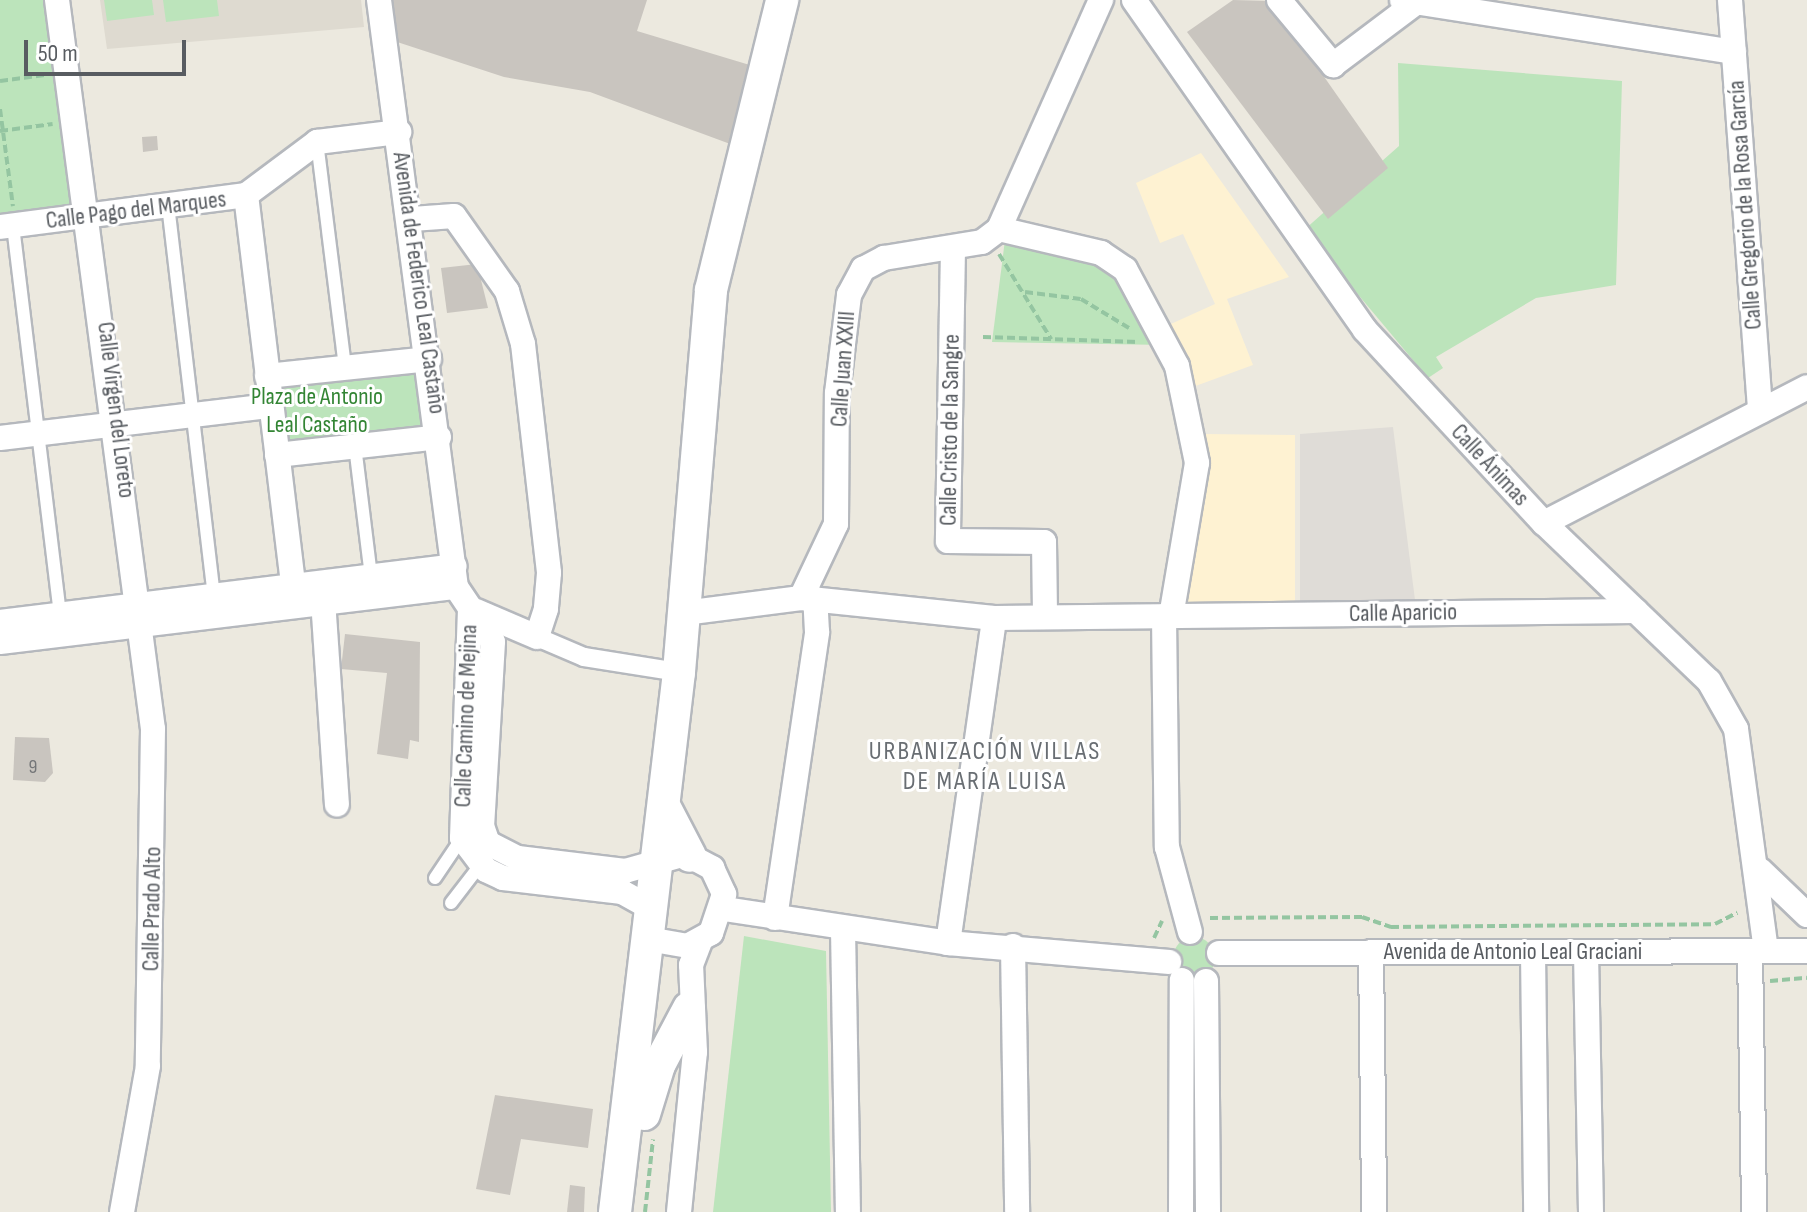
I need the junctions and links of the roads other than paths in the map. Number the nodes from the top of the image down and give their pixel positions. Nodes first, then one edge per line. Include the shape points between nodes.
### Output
1 (57, 0) edge
2 (379, 0) edge
3 (782, 0) edge
4 (1101, 0) edge
5 (1134, 0) edge
6 (1279, 0) edge
7 (1730, 0) edge
8 (1410, 1) edge
9 (1734, 52) junction
10 (399, 132) junction
11 (317, 142) junction
12 (246, 195) junction
13 (168, 205) junction
14 (90, 216) junction
15 (412, 219) junction
16 (9, 226) edge
17 (998, 241) junction
18 (953, 248) junction
19 (429, 359) junction
20 (345, 368) junction
21 (267, 376) junction
22 (1807, 387) edge
23 (270, 406) junction
24 (1760, 411) junction
25 (193, 415) junction
26 (119, 424) junction
27 (39, 433) junction
28 (439, 437) junction
29 (0, 438) edge
30 (355, 446) junction
31 (277, 455) junction
32 (1544, 523) junction
33 (371, 576) junction
34 (456, 576) junction
35 (295, 594) junction
36 (214, 595) junction
37 (808, 598) junction
38 (323, 600) junction
39 (470, 609) junction
40 (1636, 611) junction
41 (60, 613) junction
42 (684, 613) junction
43 (1045, 613) junction
44 (141, 614) junction
45 (1168, 616) junction
46 (994, 618) junction
47 (0, 622) edge
48 (537, 637) junction
49 (0, 642) edge
50 (679, 672) junction
51 (663, 803) junction
52 (337, 805) dead end
53 (476, 850) junction
54 (690, 856) junction
55 (657, 859) junction
56 (1760, 870) junction
57 (435, 878) dead end
58 (451, 903) dead end
59 (724, 909) junction
60 (1807, 917) edge
61 (775, 918) junction
62 (652, 924) junction
63 (843, 929) junction
64 (1190, 932) junction
65 (700, 941) junction
66 (948, 943) junction
67 (1013, 946) junction
68 (1758, 951) junction
69 (1802, 951) edge
70 (1371, 952) junction
71 (1533, 952) junction
72 (1586, 952) junction
73 (1219, 953) junction
74 (1186, 974) junction
75 (689, 1008) junction
76 (122, 1212) edge
77 (615, 1212) edge
78 (631, 1212) edge
79 (679, 1212) edge
80 (848, 1212) edge
81 (1017, 1212) edge
82 (1181, 1212) edge
83 (1208, 1212) edge
84 (1374, 1212) edge
85 (1536, 1212) edge
86 (1591, 1212) edge
87 (1754, 1212) edge

1 - 14 street, Calle Virgen del Loreto
2 - 10 street, Avenida de Federico Leal Castaño
3 - 42 main road via 711,290
4 - 17 street
5 - 32 street, Calle Ánimas via 1324,282
6 - 8 street via 1333,65
7 - 9 street, Calle Gregorio de la Rosa García
8 - 9 street
9 - 24 street, Calle Gregorio de la Rosa García
10 - 11 street, Calle Pago del Marques
10 - 15 street, Avenida de Federico Leal Castaño
11 - 12 street, Calle Pago del Marques
11 - 20 lane
12 - 13 street, Calle Pago del Marques
12 - 21 street
13 - 14 street, Calle Pago del Marques
13 - 25 lane
14 - 16 street, Calle Pago del Marques
14 - 26 street, Calle Virgen del Loreto
15 - 19 street, Avenida de Federico Leal Castaño
15 - 48 street via 454,216 492,262 523,344 549,573
16 - 27 lane
17 - 18 street, Calle Juan XXIII
17 - 45 street via 1101,253 1125,269 1177,366 1197,463
18 - 37 street, Calle Juan XXIII via 884,258 863,269 849,295 837,393 836,524
18 - 43 street, Calle Cristo de la Sangre via 948,541 1044,542
19 - 20 street
19 - 28 street, Avenida de Federico Leal Castaño
20 - 21 street
21 - 23 street
22 - 24 street
23 - 25 street
23 - 31 street
24 - 32 street
25 - 26 street
25 - 36 lane
26 - 27 street
26 - 44 street, Calle Virgen del Loreto
27 - 29 street
27 - 41 lane
28 - 30 street
28 - 34 street, Avenida de Federico Leal Castaño
30 - 31 street
30 - 33 lane
31 - 35 street
32 - 40 street, Calle Ánimas
33 - 34 street
33 - 35 street
34 - 38 street
34 - 39 street, Calle Camino de Mejina
35 - 36 street
35 - 38 street
35 - 44 street
36 - 44 street
37 - 42 street
37 - 46 street, Calle Aparicio
37 - 61 street via 817,632
38 - 52 street
39 - 48 street
39 - 53 street, Calle Camino de Mejina via 493,642 482,826
40 - 45 street, Calle Aparicio
40 - 56 street, Calle Ánimas via 1709,681 1736,729
41 - 44 street
41 - 47 street
42 - 50 main road
43 - 45 street, Calle Aparicio
43 - 46 street, Calle Aparicio
44 - 49 street
44 - 76 street, Calle Prado Alto via 153,729 148,1066
45 - 64 street via 1167,847
46 - 66 street
48 - 50 street via 584,657
50 - 51 main road
51 - 54 main road
51 - 55 main road
53 - 55 street via 625,871
53 - 57 lane
53 - 58 lane
53 - 62 street via 503,878 622,892
54 - 55 street
54 - 59 street via 720,880
55 - 62 main road
56 - 60 street
56 - 68 street, Calle Ánimas
59 - 61 street
59 - 65 street
60 - 69 street
61 - 63 street
62 - 65 street
62 - 77 main road
63 - 66 street
63 - 80 street
64 - 73 street via 1207,936
64 - 74 street via 1173,942
65 - 75 street
66 - 67 street
67 - 74 street
67 - 81 street
68 - 69 street, Avenida de Antonio Leal Graciani
68 - 72 street, Avenida de Antonio Leal Graciani
68 - 87 street, Calle Ánimas
70 - 71 street, Avenida de Antonio Leal Graciani
70 - 73 street, Avenida de Antonio Leal Graciani
70 - 84 street
71 - 72 street, Avenida de Antonio Leal Graciani
71 - 85 street
72 - 86 street
73 - 74 street
74 - 82 street
74 - 83 street
75 - 78 main road via 646,1094
75 - 79 street via 695,1052

